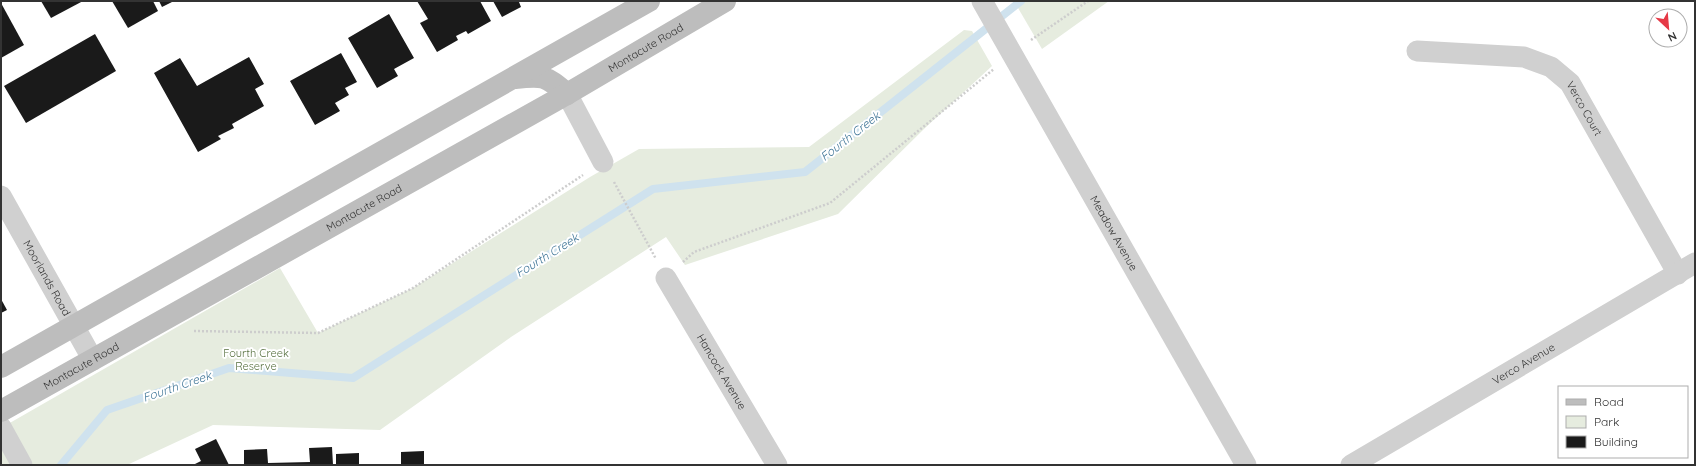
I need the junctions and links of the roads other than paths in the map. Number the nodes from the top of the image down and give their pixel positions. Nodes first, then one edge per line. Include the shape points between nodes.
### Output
1 (649, 1) edge
2 (725, 1) edge
3 (983, 3) edge
4 (1417, 51) dead end
5 (513, 78) junction
6 (567, 94) junction
7 (603, 162) road end
8 (1, 196) edge
9 (1686, 268) edge
10 (666, 278) road end
11 (75, 326) junction
12 (93, 360) junction
13 (1, 367) edge
14 (1, 412) edge
15 (1, 427) edge
16 (22, 465) edge
17 (777, 465) edge
18 (1246, 465) edge
19 (1351, 465) edge

1 - 5 main road
2 - 6 main road, Montacute Road
3 - 18 street, Meadow Avenue
4 - 9 street, Verco Court via 1524,57 1551,67 1570,83
5 - 6 main road via 539,76 551,81
5 - 11 main road
6 - 7 street
6 - 12 main road, Montacute Road
8 - 11 street, Moorlands Road
9 - 19 street, Verco Avenue
10 - 17 street, Hancock Avenue
11 - 12 street, Moorlands Road
11 - 13 main road
12 - 14 main road, Montacute Road
15 - 16 street

